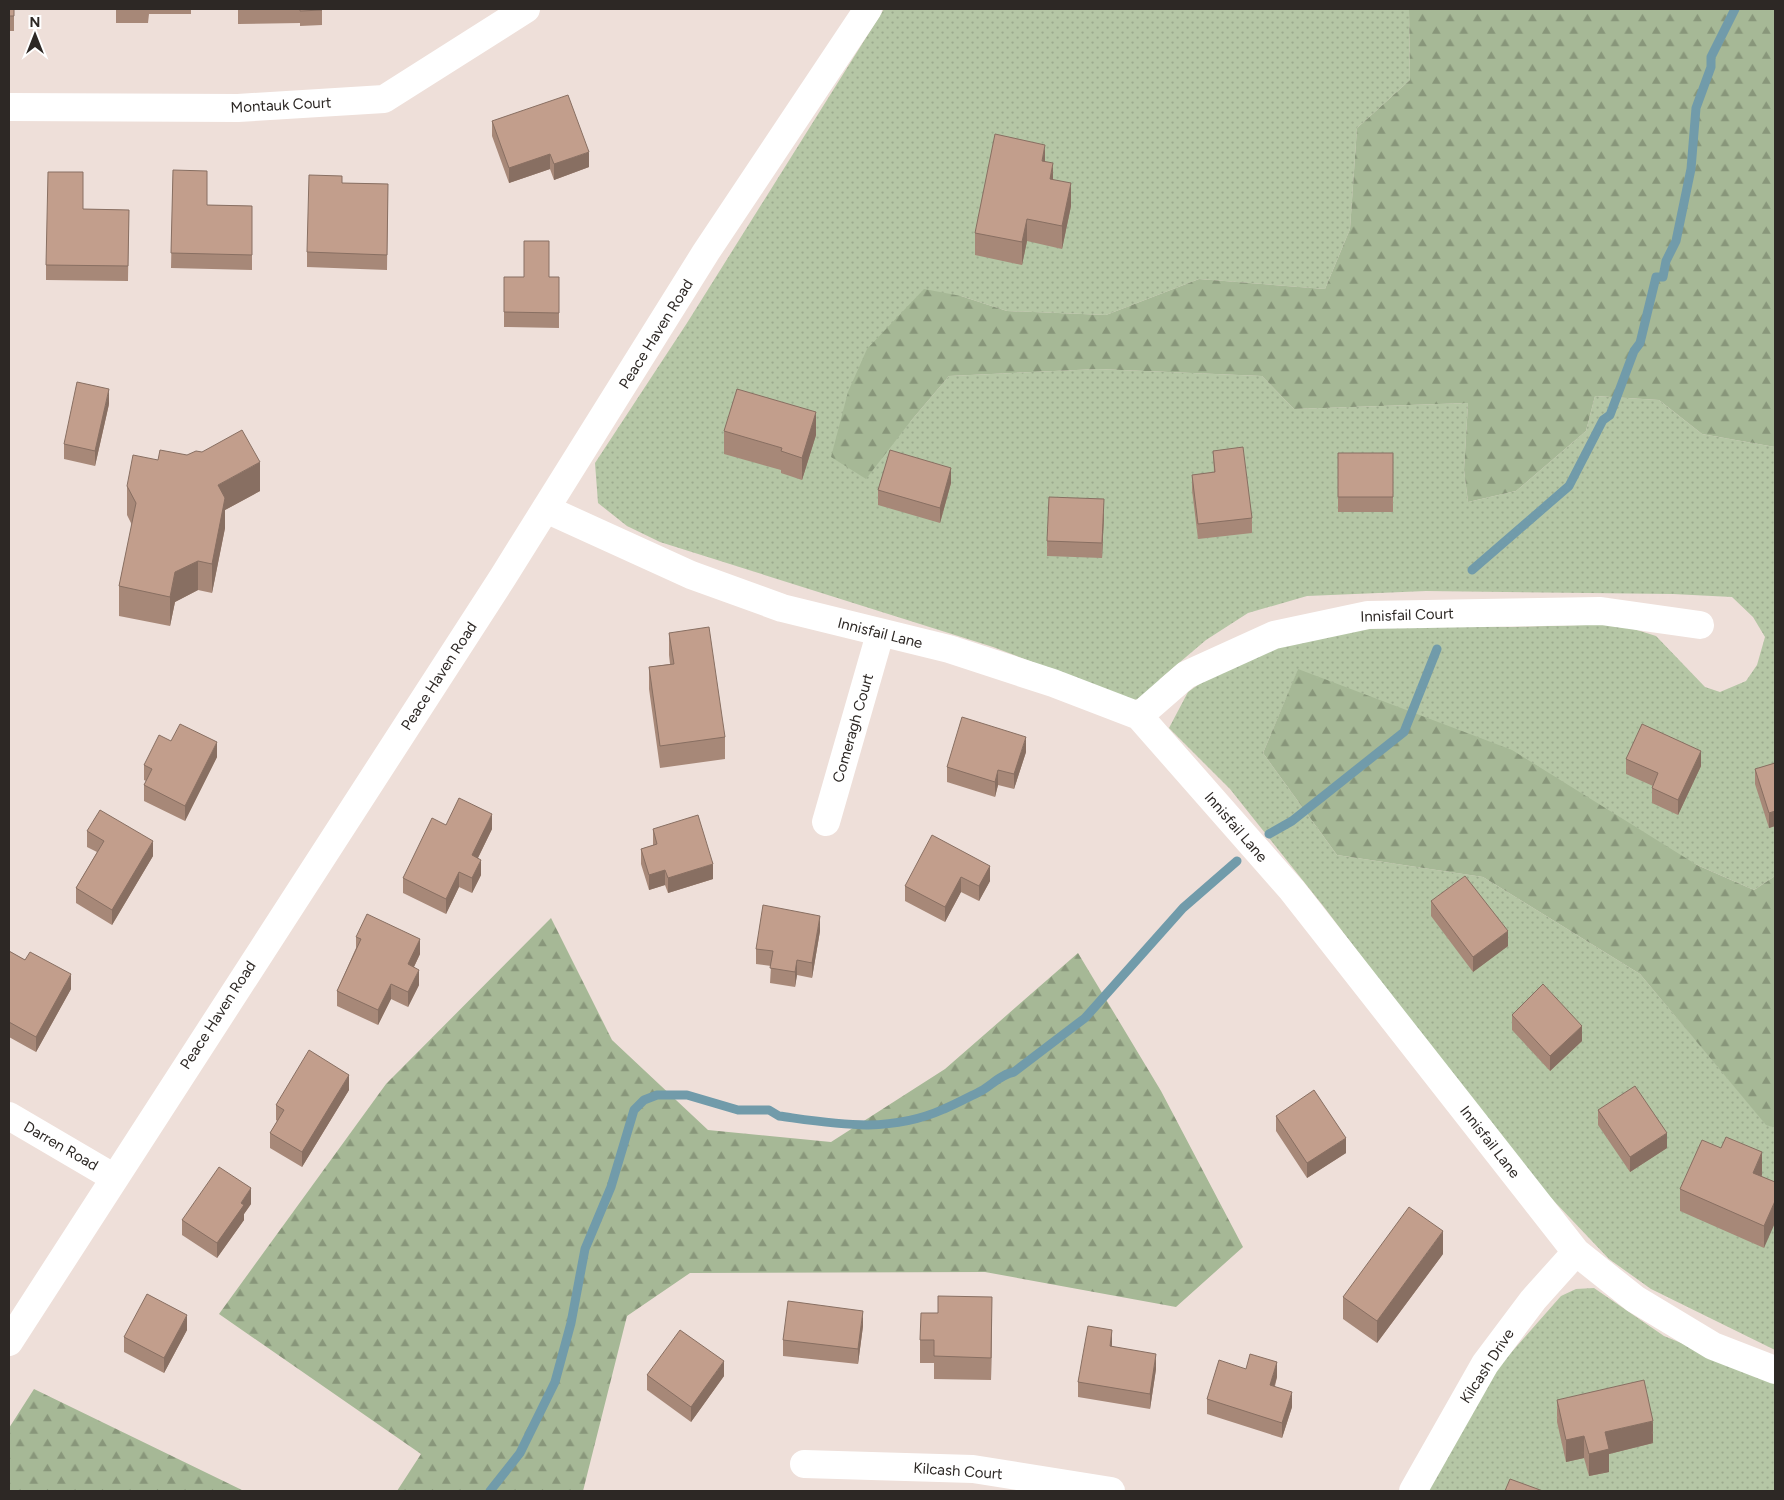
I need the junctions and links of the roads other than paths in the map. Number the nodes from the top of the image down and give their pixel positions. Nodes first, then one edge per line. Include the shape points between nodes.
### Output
1 (526, 9) edge
2 (868, 9) edge
3 (9, 107) edge
4 (546, 509) junction
5 (1700, 625) dead end
6 (880, 634) junction
7 (1139, 716) junction
8 (826, 822) dead end
9 (9, 1116) edge
10 (113, 1177) junction
11 (1576, 1252) junction
12 (9, 1342) edge
13 (1775, 1370) edge
14 (804, 1464) dead end
15 (1110, 1491) edge
16 (1413, 1491) edge

1 - 3 street, Montauk Court via 384,99 238,108
2 - 4 street, Peace Haven Road via 706,252
4 - 6 street, Innisfail Lane via 691,575 782,608
4 - 10 street, Peace Haven Road
5 - 7 street, Innisfail Court via 1601,611 1368,615 1274,635 1186,675
6 - 7 street, Innisfail Lane via 968,656 1053,683
6 - 8 street, Comeragh Court
7 - 11 street, Innisfail Lane via 1292,890
9 - 10 street, Darren Road
10 - 12 street, Peace Haven Road
11 - 13 street, Innisfail Lane via 1635,1299 1713,1346
11 - 16 street, Kilcash Drive via 1532,1300 1485,1364
14 - 15 street, Kilcash Court via 973,1469

